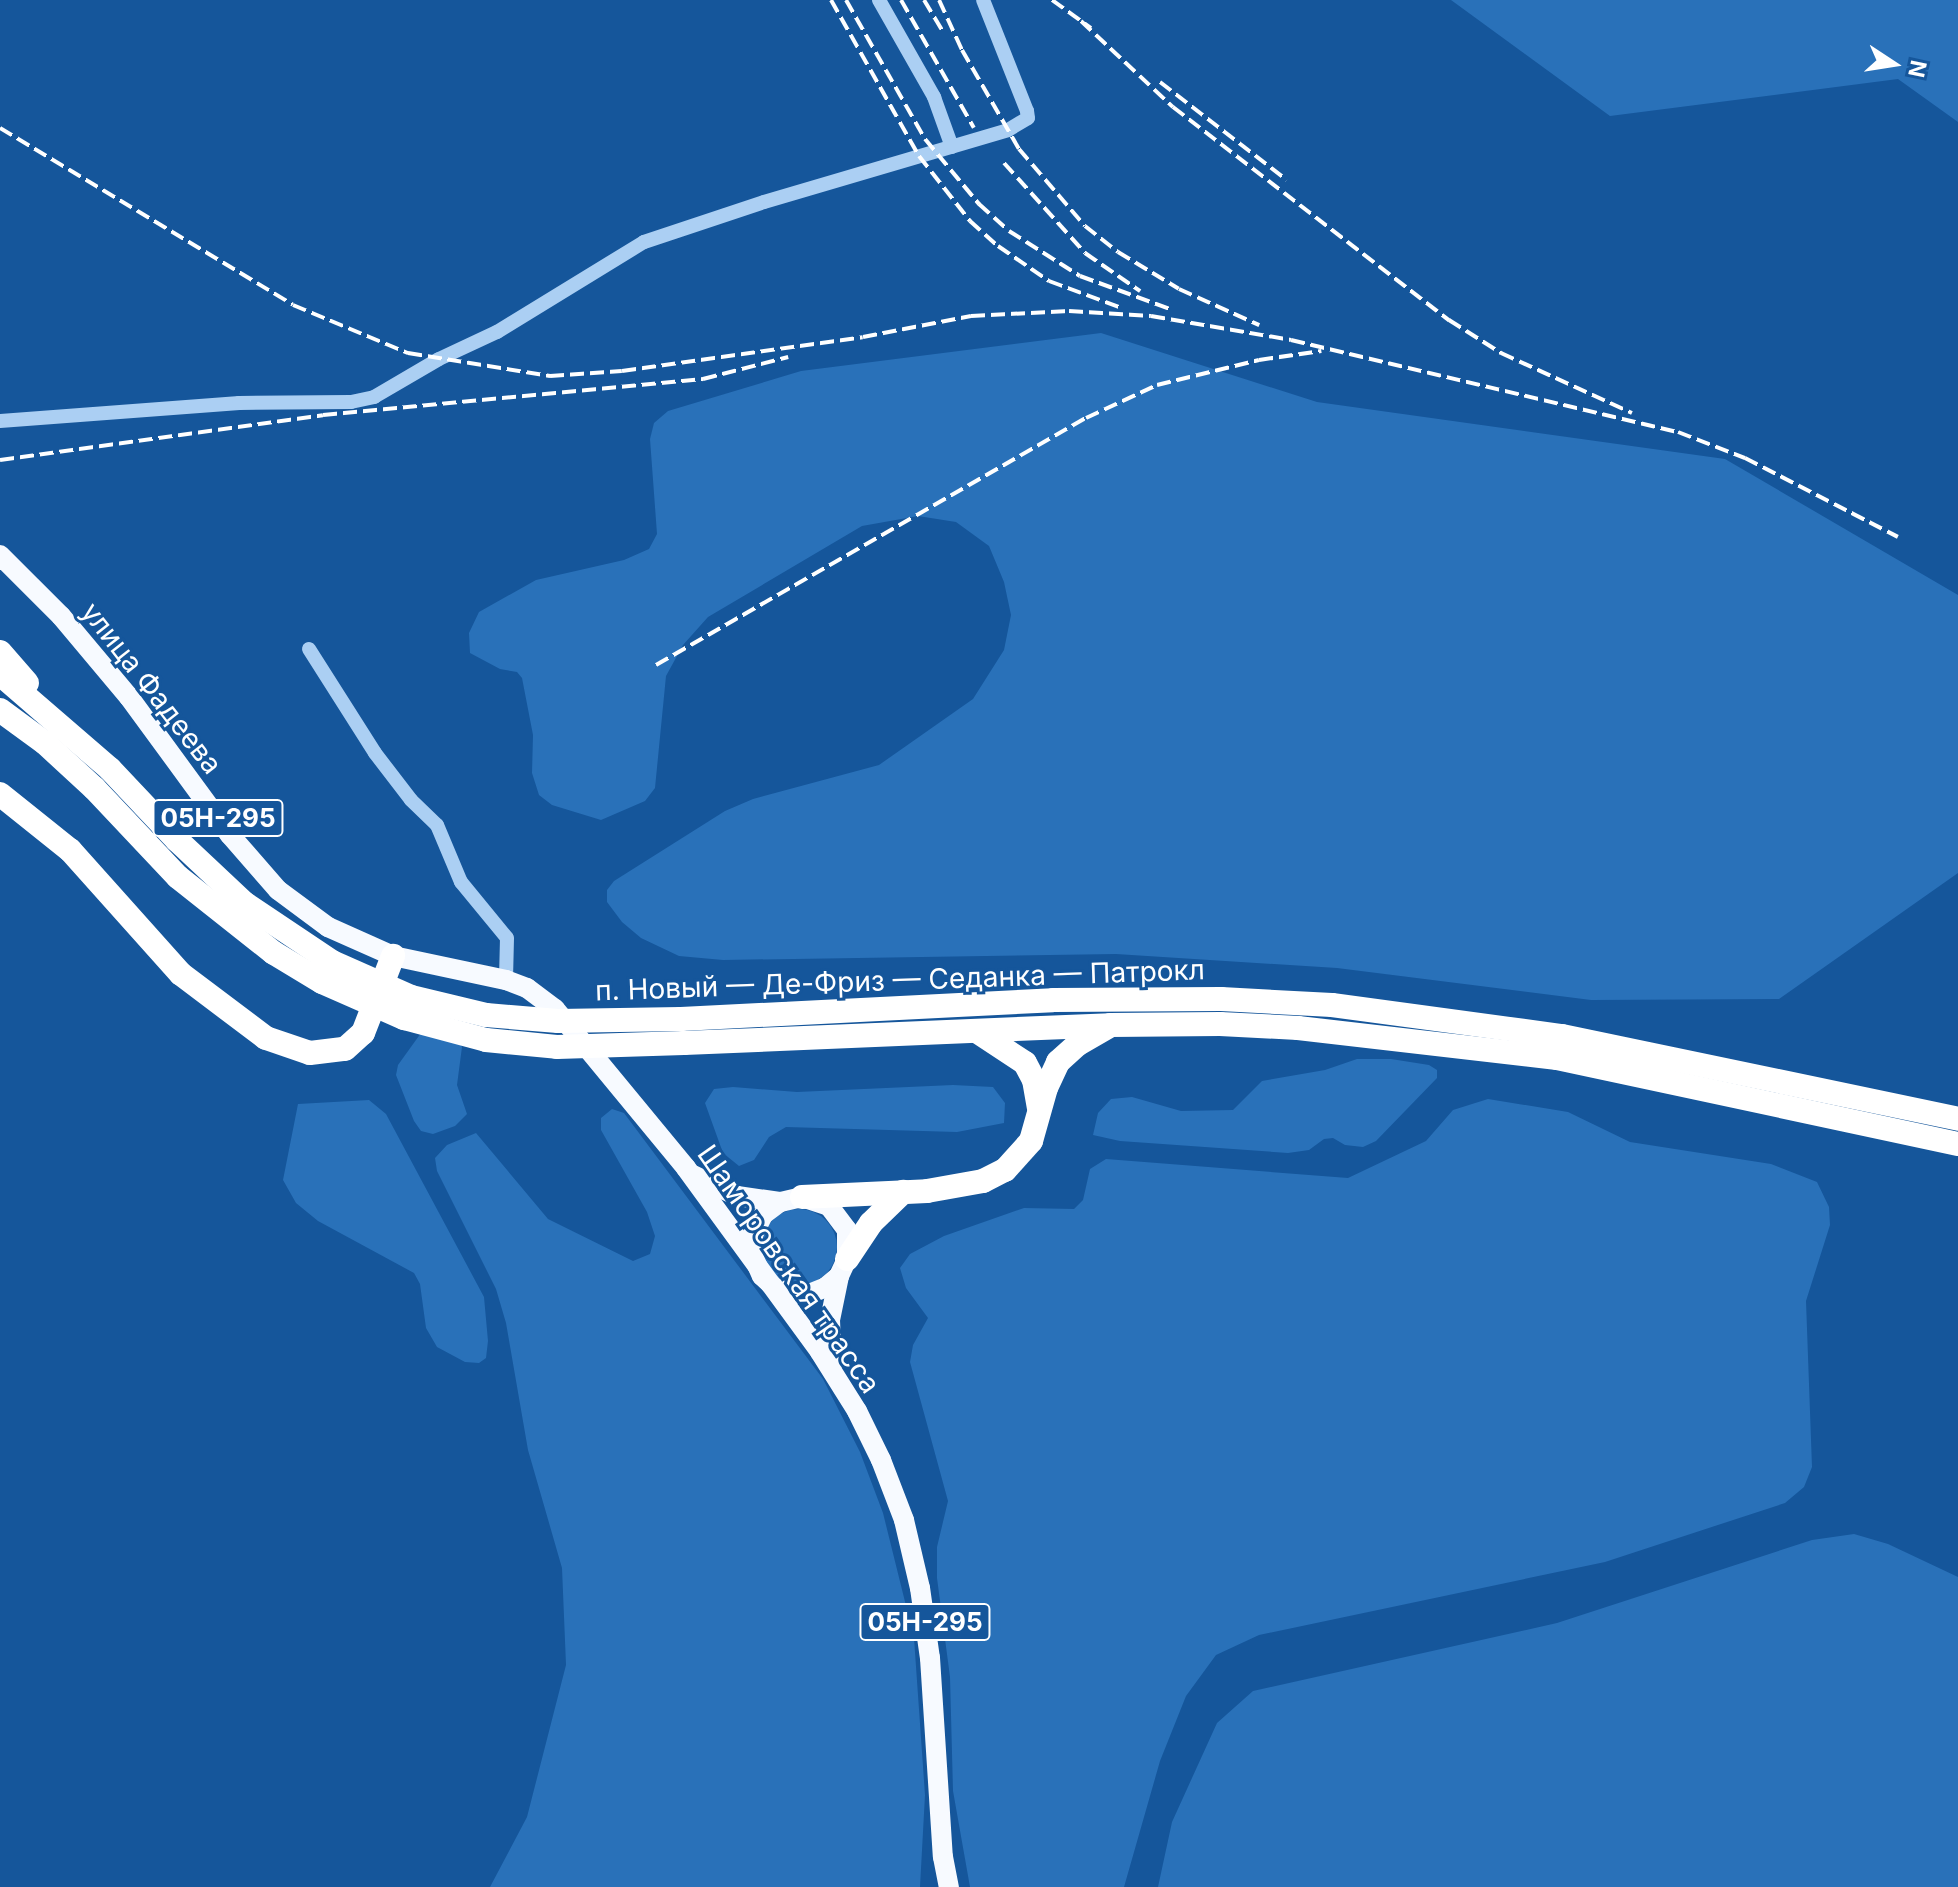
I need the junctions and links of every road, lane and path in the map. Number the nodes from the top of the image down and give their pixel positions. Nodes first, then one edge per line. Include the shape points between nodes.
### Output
1 (879, 0) edge
2 (983, 0) edge
3 (952, 147) junction
4 (0, 421) edge
5 (0, 555) edge
6 (309, 649) dead end
7 (0, 652) edge
8 (0, 674) edge
9 (34, 700) junction
10 (0, 710) edge
11 (0, 794) edge
12 (393, 956) junction
13 (327, 972) junction
14 (506, 980) junction
15 (1110, 1025) junction
16 (682, 1031) junction
17 (978, 1032) junction
18 (1039, 1113) junction
19 (1958, 1119) edge
20 (1958, 1144) edge
21 (686, 1168) junction
22 (903, 1192) junction
23 (791, 1200) junction
24 (843, 1267) junction
25 (762, 1276) junction
26 (833, 1374) junction
27 (949, 1887) edge

1 - 3 street via 934,97
2 - 3 street via 1028,118 1008,130
3 - 4 street via 644,242 497,332 374,397
5 - 12 main road, улица Фадеева / 05Н-295 via 61,616 129,697 230,835 278,890 328,927
6 - 14 street via 375,753 437,825 461,882 507,938
7 - 9 highway via 23,676
8 - 9 highway, п. Новый — Де-Фриз — Седанка — Патрокл
9 - 13 highway, п. Новый — Де-Фриз — Седанка — Патрокл via 244,903
10 - 13 highway, п. Новый — Де-Фриз — Седанка — Патрокл via 94,788 189,886 274,953
11 - 12 highway via 70,850 181,974 266,1038 310,1053 345,1049 363,1033
12 - 14 main road, улица Фадеева / 05Н-295
13 - 16 highway, п. Новый — Де-Фриз — Седанка — Патрокл, bridge via 486,1015
14 - 21 main road, Шаморовская трасса / 05Н-295 via 527,988 575,1031
15 - 17 highway, п. Новый — Де-Фриз — Седанка — Патрокл
15 - 18 highway via 1058,1062
15 - 20 highway, п. Новый — Де-Фриз — Седанка — Патрокл via 1298,1028 1557,1058
16 - 17 highway, п. Новый — Де-Фриз — Седанка — Патрокл
16 - 19 highway, п. Новый — Де-Фриз — Седанка — Патрокл via 1053,1000 1221,999 1332,1005 1562,1036
17 - 18 highway via 1025,1063 1038,1091
18 - 22 highway via 1025,1150 1005,1170 983,1181
21 - 23 main road, 05Н-295 via 698,1180 726,1192
21 - 25 main road, Шаморовская трасса / 05Н-295
22 - 23 highway
22 - 24 highway, 05Н-295 via 871,1223
23 - 24 main road, 05Н-295 via 829,1206 840,1217 847,1230
23 - 25 main road, 05Н-295 via 763,1215 753,1235 753,1256
24 - 25 main road, 05Н-295 via 826,1287 809,1294 775,1288
24 - 26 main road, 05Н-295 via 830,1320
25 - 26 main road, Шаморовская трасса / 05Н-295
26 - 27 main road, Шаморовская трасса / 05Н-295 via 881,1460 904,1520 920,1588

